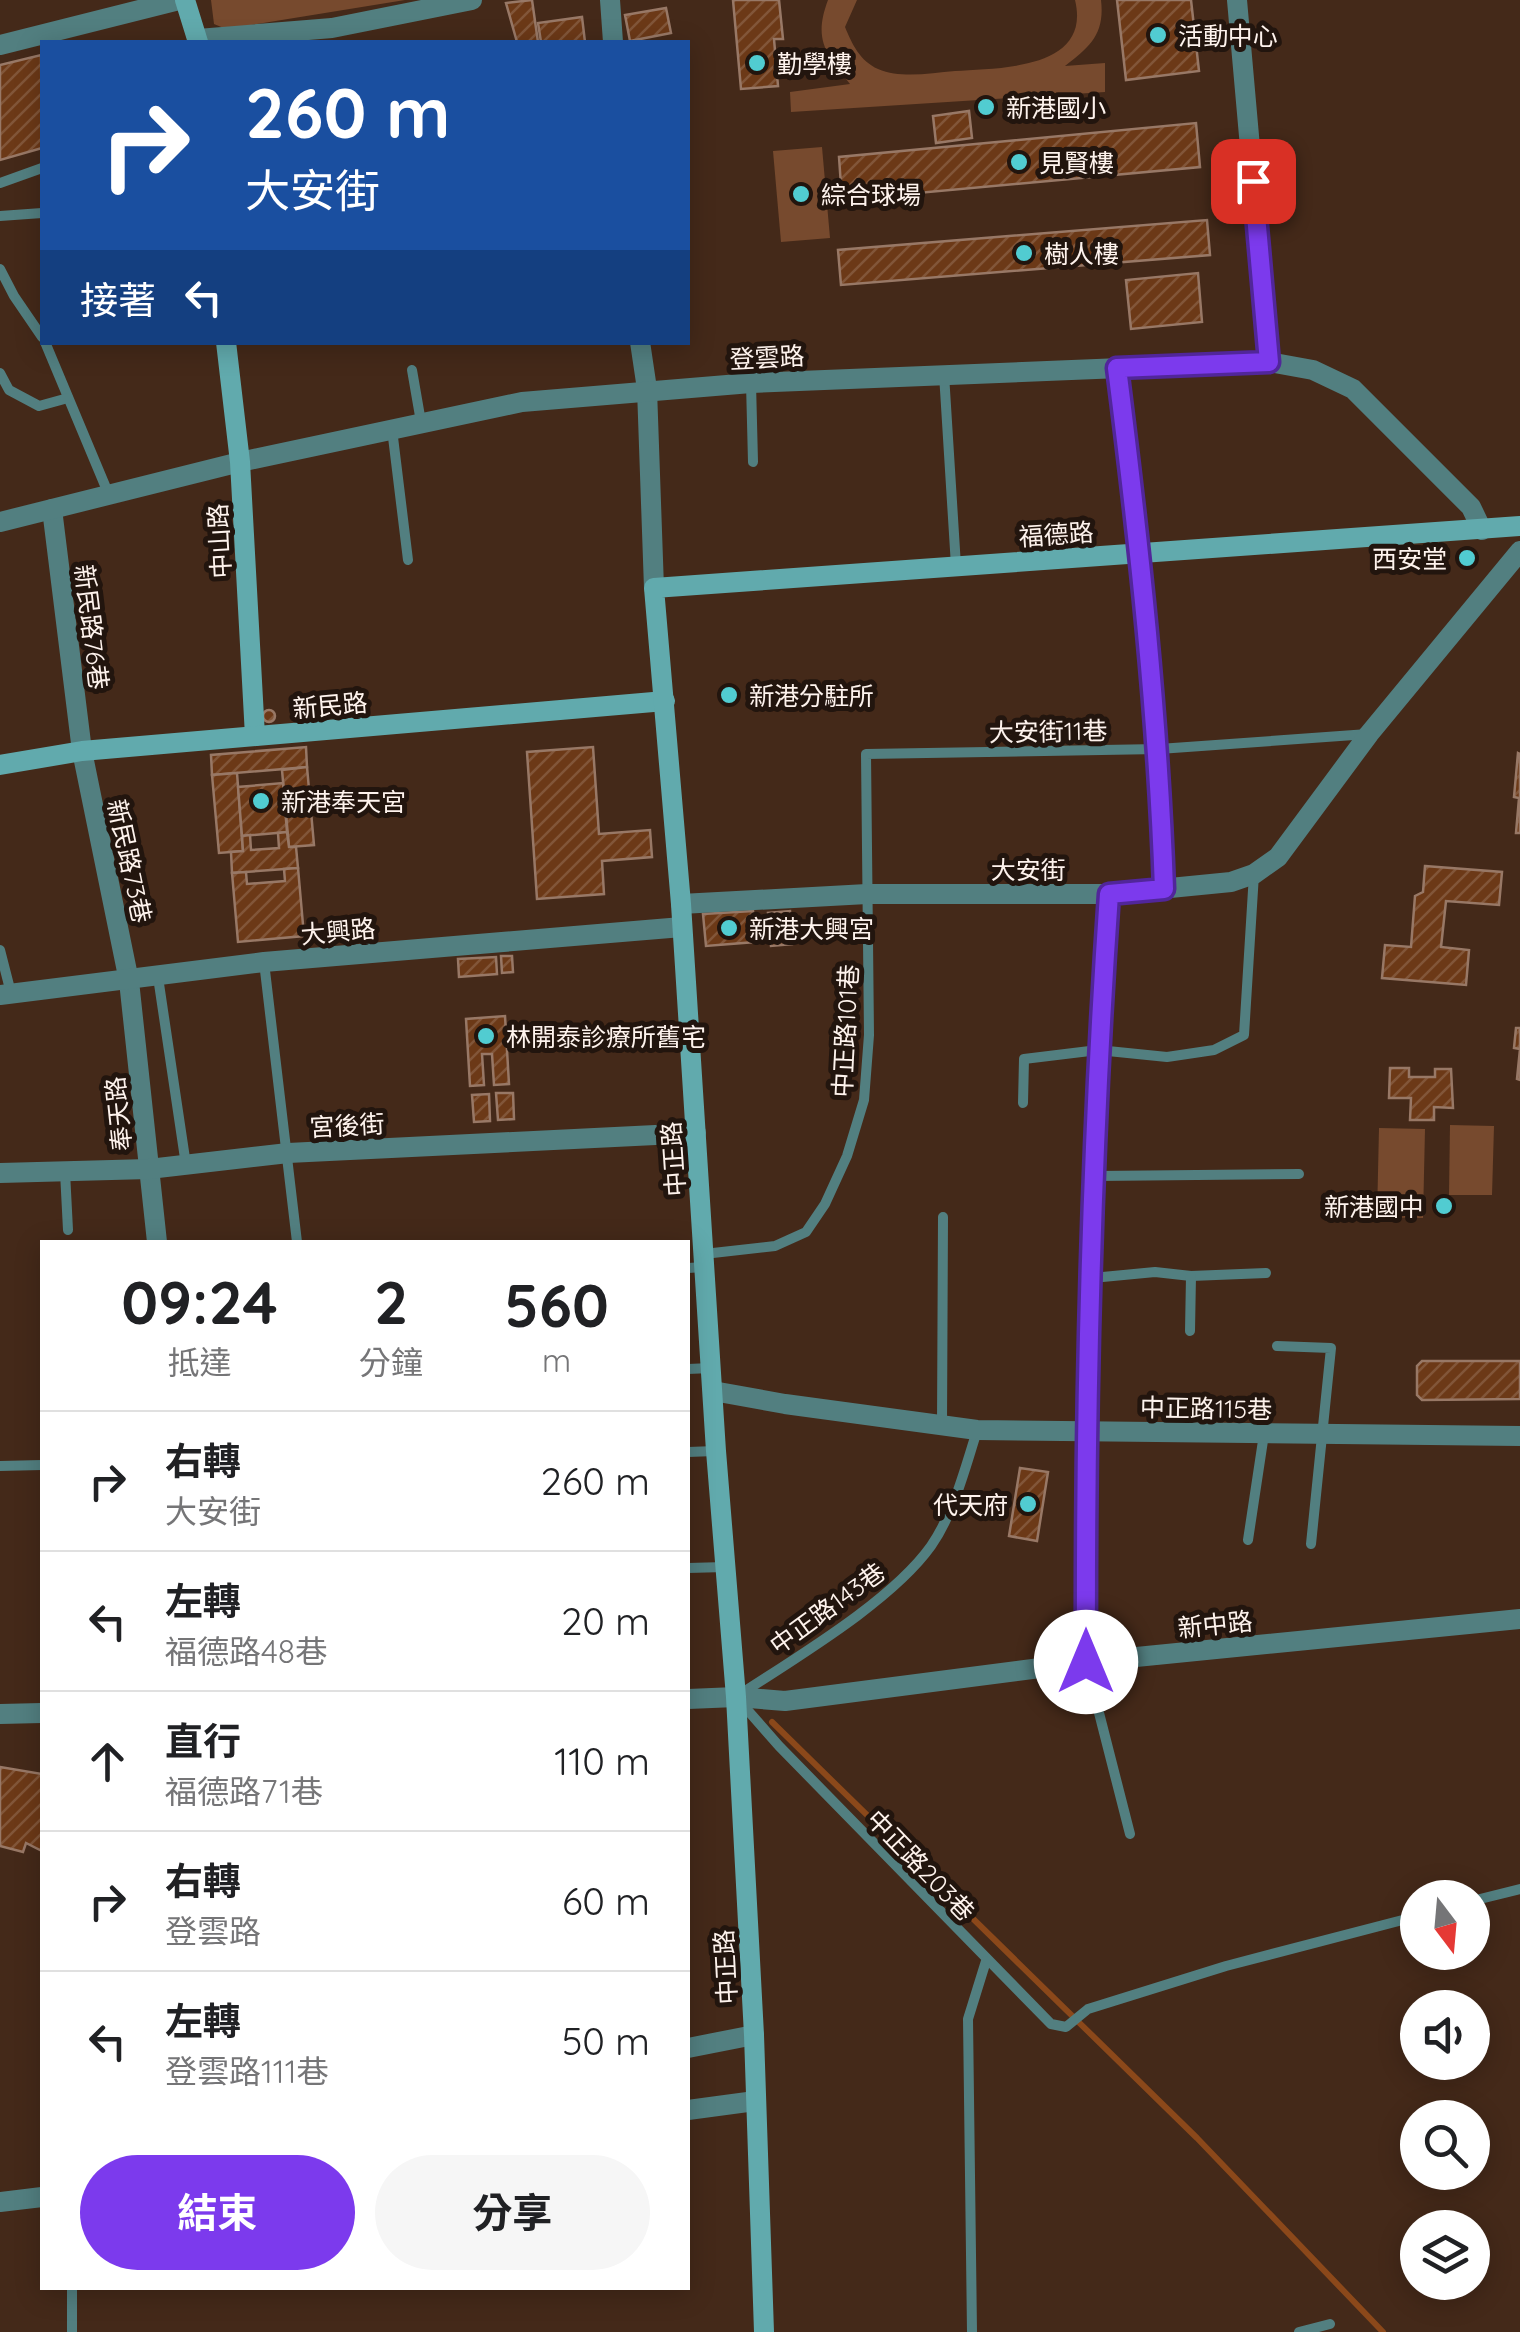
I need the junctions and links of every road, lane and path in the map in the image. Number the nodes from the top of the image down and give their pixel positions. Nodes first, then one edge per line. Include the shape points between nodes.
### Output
1 (182, 0) edge
2 (472, 0) edge
3 (610, 0) edge
4 (1237, 0) edge
5 (48, 37) edge
6 (198, 40) edge
7 (208, 40) edge
8 (613, 40) edge
9 (0, 45) edge
10 (40, 169) edge
11 (0, 184) edge
12 (40, 213) edge
13 (0, 216) edge
14 (0, 269) edge
15 (40, 334) edge
16 (46, 345) edge
17 (226, 345) edge
18 (640, 345) edge
19 (1269, 362) junction
20 (1117, 368) junction
21 (412, 370) dead end
22 (0, 373) edge
23 (944, 374) junction
24 (751, 382) junction
25 (647, 389) junction
26 (68, 398) junction
27 (421, 422) junction
28 (392, 429) junction
29 (240, 462) junction
30 (752, 462) dead end
31 (108, 495) junction
32 (52, 509) junction
33 (0, 522) edge
34 (1520, 526) edge
35 (1482, 530) junction
36 (1520, 551) edge
37 (1140, 554) junction
38 (408, 560) dead end
39 (956, 566) junction
40 (654, 588) junction
41 (664, 701) junction
42 (1370, 734) junction
43 (256, 736) junction
44 (1159, 749) junction
45 (82, 750) junction
46 (0, 765) edge
47 (1254, 874) junction
48 (1164, 889) junction
49 (867, 894) junction
50 (1109, 894) junction
51 (681, 904) junction
52 (682, 927) junction
53 (0, 950) edge
54 (264, 962) junction
55 (158, 976) junction
56 (129, 981) junction
57 (5, 994) edge
58 (1098, 1050) junction
59 (1022, 1103) dead end
60 (696, 1134) junction
61 (288, 1153) junction
62 (186, 1165) junction
63 (149, 1169) junction
64 (65, 1171) junction
65 (0, 1173) edge
66 (1300, 1174) dead end
67 (1096, 1176) junction
68 (943, 1217) dead end
69 (68, 1230) dead end
70 (156, 1240) edge
71 (296, 1240) edge
72 (699, 1263) edge
73 (1266, 1273) dead end
74 (1191, 1276) junction
75 (1092, 1278) junction
76 (1190, 1331) dead end
77 (1277, 1346) dead end
78 (712, 1368) junction
79 (690, 1369) edge
80 (713, 1390) junction
81 (942, 1425) junction
82 (977, 1430) junction
83 (1086, 1431) junction
84 (1264, 1434) junction
85 (1320, 1435) junction
86 (1520, 1436) edge
87 (690, 1452) edge
88 (716, 1452) junction
89 (0, 1466) edge
90 (40, 1466) edge
91 (1248, 1540) dead end
92 (1311, 1544) dead end
93 (690, 1568) edge
94 (726, 1568) junction
95 (1520, 1619) edge
96 (1086, 1662) junction
97 (736, 1697) junction
98 (690, 1699) edge
99 (40, 1713) edge
100 (0, 1714) edge
101 (1130, 1834) dead end
102 (1520, 1889) edge
103 (1490, 1897) edge
104 (1400, 1921) edge
105 (986, 1960) junction
106 (754, 2035) junction
107 (690, 2048) edge
108 (755, 2101) junction
109 (690, 2110) edge
110 (40, 2197) edge
111 (0, 2202) edge
112 (72, 2290) edge
113 (1330, 2324) dead end
114 (72, 2332) edge
115 (764, 2332) edge
116 (972, 2332) edge
117 (1299, 2332) edge

1 - 5 street
1 - 6 main road
2 - 7 street via 332,28
3 - 8 street
4 - 19 street
5 - 9 street
10 - 11 lane
12 - 13 lane
14 - 15 lane
16 - 26 lane
17 - 29 main road, 中山路
18 - 25 street, 中正路
19 - 20 street, 登雲路
19 - 35 street, 登雲路 via 1312,370 1353,389 1471,507
20 - 23 street, 登雲路
20 - 37 street
21 - 27 lane
22 - 26 lane via 9,390 39,406
23 - 24 street, 登雲路
23 - 39 lane
24 - 25 street, 登雲路
24 - 30 lane
25 - 27 street, 登雲路 via 522,402
25 - 40 street, 中正路
26 - 31 lane
27 - 28 street, 登雲路
28 - 29 street, 登雲路
28 - 38 lane
29 - 31 street, 登雲路
29 - 43 main road, 中山路
31 - 32 street, 登雲路
32 - 33 street, 登雲路
32 - 45 street, 新民路76巷
34 - 35 main road, 福德路
35 - 37 main road, 福德路
36 - 42 street
37 - 39 main road, 福德路
37 - 44 street
39 - 40 main road, 福德路
40 - 41 main road, 中正路
41 - 43 main road, 新民路
41 - 51 main road, 中正路
42 - 44 lane, 大安街11巷
42 - 47 street via 1278,857
43 - 45 main road, 新民路
44 - 48 street
44 - 49 lane, 大安街11巷 via 866,754
45 - 46 main road, 新民路
45 - 56 street, 新民路73巷
47 - 48 street, 大安街
47 - 58 lane via 1244,1035 1214,1050 1167,1057
48 - 50 street, 大安街
49 - 50 street, 大安街
49 - 51 street, 大安街
49 - 72 lane, 中正路101巷 via 870,1035 864,1100 826,1204 806,1232
50 - 58 street
51 - 52 main road, 中正路
52 - 54 street, 大興路
52 - 60 main road, 中正路
53 - 57 lane
54 - 55 street, 大興路
54 - 61 lane
55 - 56 street, 大興路
55 - 62 lane
56 - 57 street, 大興路
56 - 63 street, 奉天路
58 - 59 lane via 1024,1059
58 - 67 street
60 - 61 street, 宮後街
60 - 72 main road, 中正路
61 - 62 street, 宮後街
61 - 71 lane
62 - 63 street, 宮後街
63 - 64 street, 宮後街
63 - 70 street, 奉天路
64 - 65 street, 宮後街
64 - 69 lane
66 - 67 lane
67 - 75 street
68 - 81 lane
72 - 78 main road, 中正路
73 - 74 lane
74 - 75 lane
74 - 76 lane
75 - 83 street
77 - 85 lane via 1331,1348
78 - 79 lane
78 - 80 main road, 中正路
80 - 81 street, 中正路115巷
80 - 88 main road, 中正路
81 - 82 street, 中正路115巷
82 - 83 street, 中正路115巷
82 - 97 lane, 中正路143巷 via 932,1544 896,1584
83 - 84 street, 中正路115巷
83 - 96 street
84 - 85 street, 中正路115巷
84 - 91 lane
85 - 86 street, 中正路115巷
85 - 92 lane
87 - 88 lane
88 - 94 main road, 中正路
89 - 90 lane
93 - 94 lane
94 - 97 main road, 中正路
95 - 96 street, 新中路
96 - 97 street, 新中路 via 786,1701
96 - 101 lane
97 - 98 street, 新中路
97 - 105 lane, 中正路203巷
97 - 106 main road, 中正路
99 - 100 street
102 - 103 lane
104 - 105 lane, 中正路203巷 via 1088,2008 1066,2026 1051,2024
105 - 116 lane via 968,2019
106 - 107 street
106 - 108 main road, 中正路
108 - 109 street
108 - 115 main road, 中正路
110 - 111 street
112 - 114 lane
113 - 117 lane

